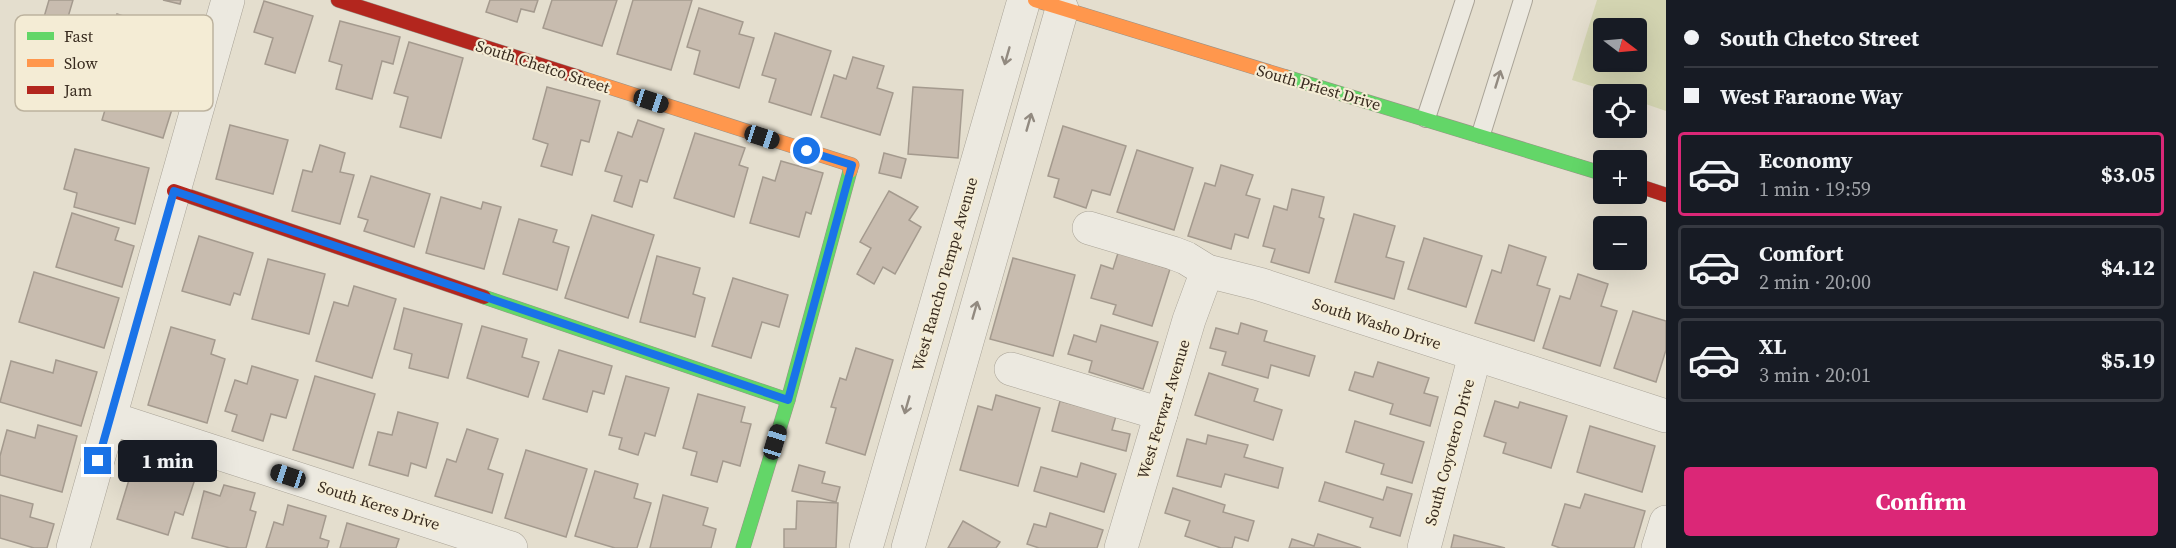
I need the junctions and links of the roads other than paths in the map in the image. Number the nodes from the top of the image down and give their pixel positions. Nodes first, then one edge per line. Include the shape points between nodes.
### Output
1 (228, 0) edge
2 (338, 0) edge
3 (1023, 0) edge
4 (1465, 0) edge
5 (1522, 0) edge
6 (1048, 4) edge
7 (213, 53) edge
8 (197, 111) edge
9 (1426, 118) junction
10 (1481, 134) junction
11 (975, 162) junction
12 (1593, 170) edge
13 (1014, 173) junction
14 (1647, 189) edge
15 (174, 191) junction
16 (1666, 195) edge
17 (1089, 228) dead end
18 (1207, 271) junction
19 (928, 329) junction
20 (966, 340) junction
21 (1475, 355) junction
22 (1011, 369) dead end
23 (788, 400) junction
24 (1161, 414) junction
25 (1666, 416) edge
26 (110, 418) junction
27 (883, 489) junction
28 (921, 500) junction
29 (1666, 522) edge
30 (73, 548) edge
31 (511, 548) edge
32 (743, 548) edge
33 (866, 548) edge
34 (908, 548) edge
35 (1121, 548) edge
36 (1424, 548) edge
37 (1658, 548) edge

1 - 7 street
2 - 23 street, South Chetco Street via 852,165
3 -> 11 street, West Rancho Tempe Avenue
4 - 9 lane
10 -> 5 lane
6 - 9 street, South Priest Drive
13 -> 6 street
8 - 15 street
9 - 10 street, South Priest Drive
10 - 12 street, South Priest Drive
11 - 13 street
11 - 19 street, West Rancho Tempe Avenue
20 -> 13 street
14 - 16 street
15 - 23 street
15 - 26 street
17 - 18 street, South Washo Drive via 1173,253
18 - 21 street, South Washo Drive via 1259,284
18 - 24 street, West Ferwar Avenue
19 - 20 street
19 -> 27 street, West Rancho Tempe Avenue
20 - 28 street
21 - 25 street, South Washo Drive
21 - 36 street, South Coyotero Drive
22 - 24 street
23 - 32 street
24 - 35 street, West Ferwar Avenue
26 - 30 street
26 - 31 street, South Keres Drive
27 - 28 street
27 - 33 street, West Rancho Tempe Avenue
28 - 34 street
29 - 37 street

